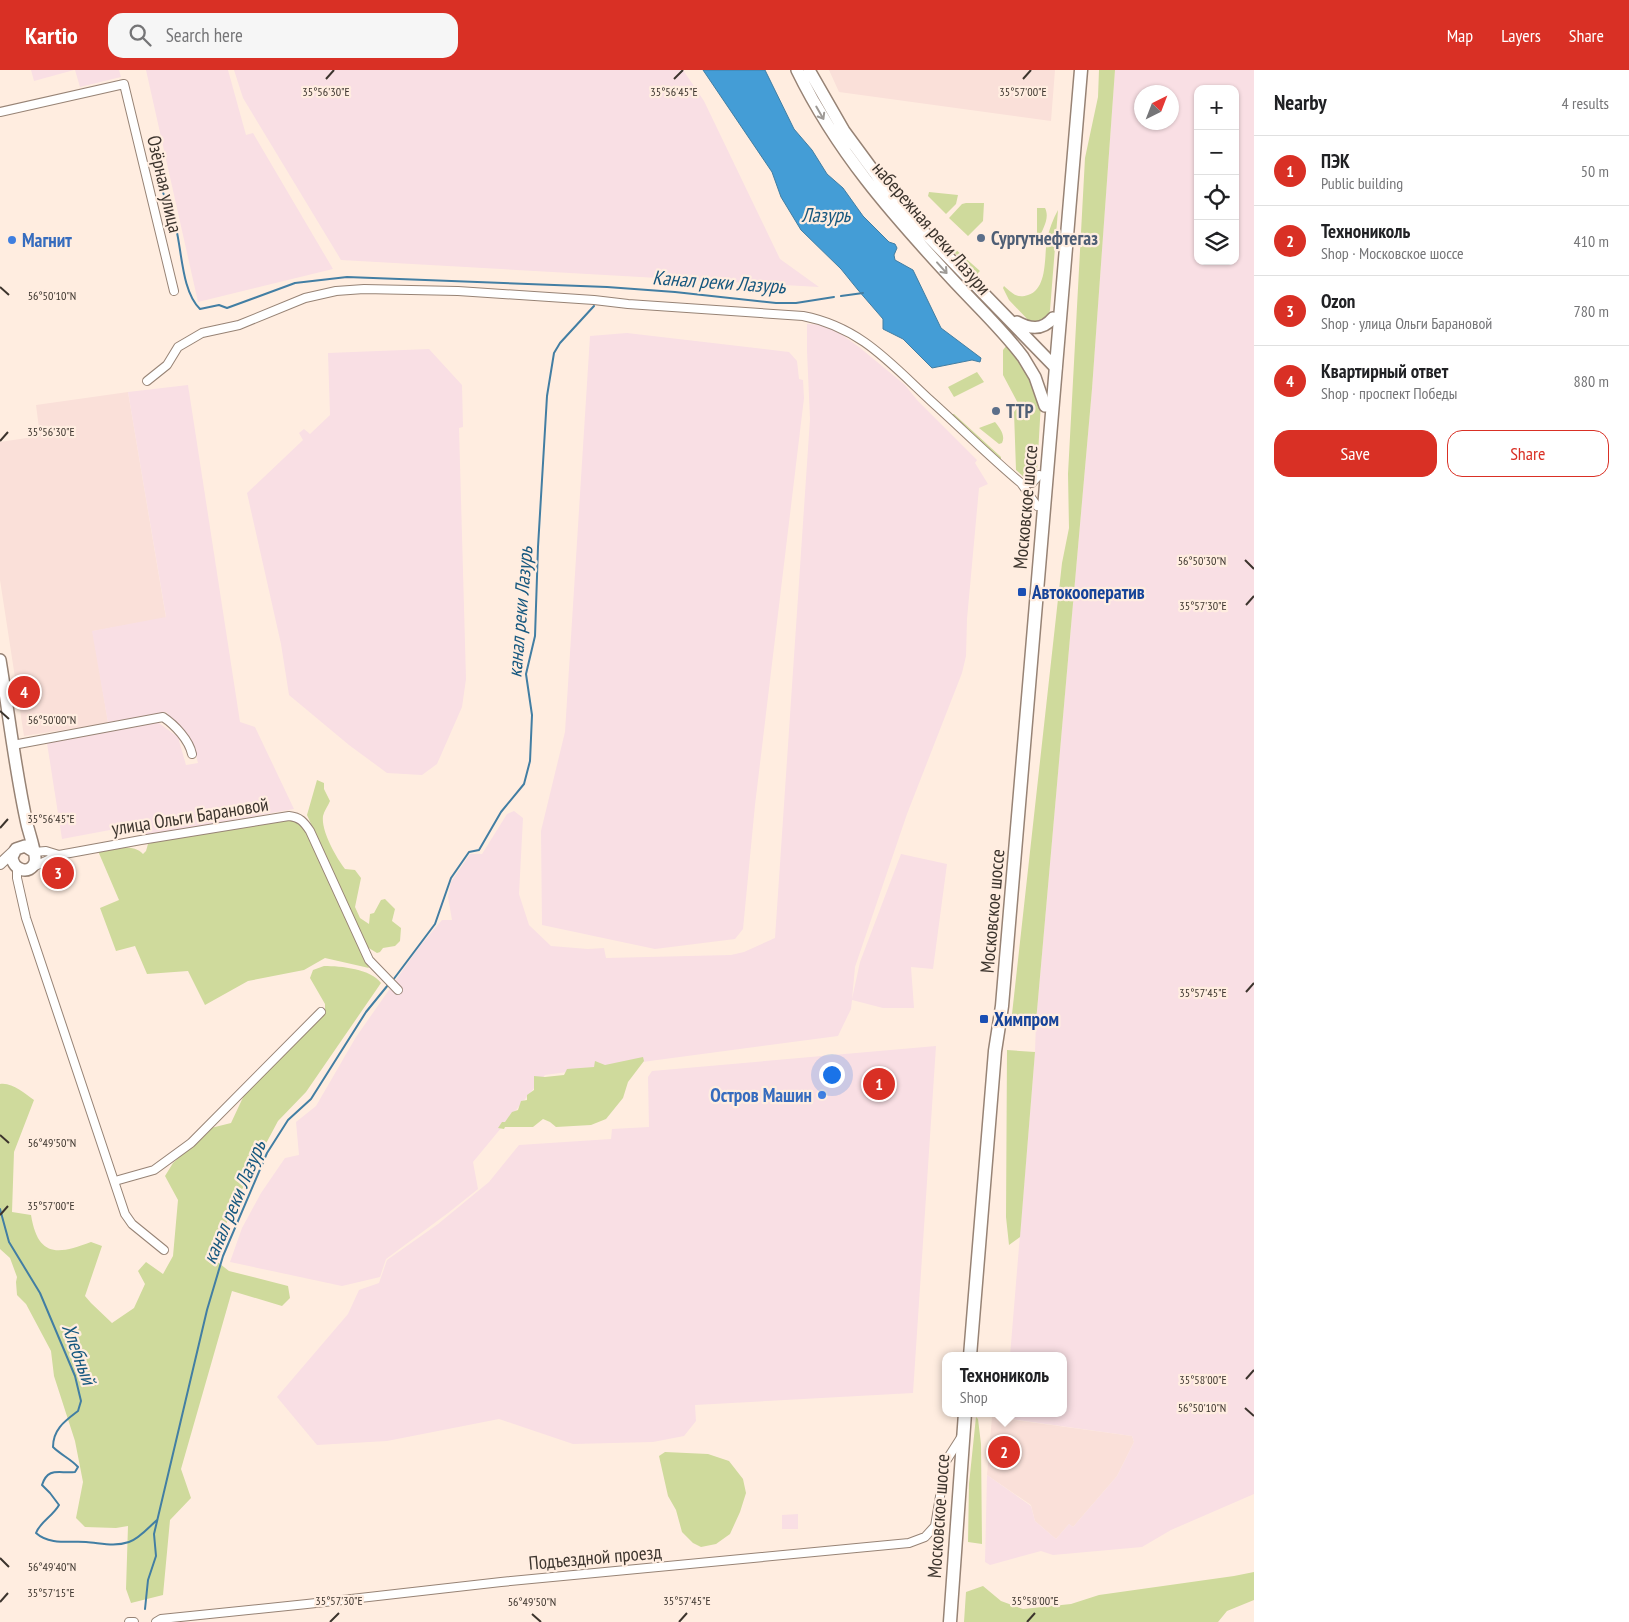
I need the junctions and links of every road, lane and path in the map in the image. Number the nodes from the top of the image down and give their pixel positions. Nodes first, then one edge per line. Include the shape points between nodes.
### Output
1 (797, 70) edge
2 (810, 70) edge
3 (1074, 70) edge
4 (1081, 70) edge
5 (0, 112) edge
6 (914, 229) junction
7 (928, 244) junction
8 (981, 289) junction
9 (174, 291) dead end
10 (970, 299) junction
11 (1008, 317) junction
12 (1053, 318) junction
13 (1052, 364) junction
14 (147, 381) dead end
15 (1045, 406) junction
16 (1040, 475) junction
17 (1021, 483) junction
18 (1037, 506) junction
19 (0, 660) edge
20 (14, 745) junction
21 (192, 754) dead end
22 (27, 823) junction
23 (15, 850) junction
24 (34, 852) junction
25 (59, 855) junction
26 (0, 866) edge
27 (16, 867) junction
28 (31, 867) junction
29 (398, 990) dead end
30 (321, 1012) dead end
31 (997, 1037) junction
32 (115, 1181) junction
33 (164, 1250) dead end
34 (970, 1352) edge
35 (965, 1417) edge
36 (963, 1434) junction
37 (950, 1616) edge
38 (129, 1622) edge
39 (134, 1622) edge
40 (156, 1622) edge

1 -> 6 main road, набережная реки Лазури via 850,160 882,202
2 - 6 main road, набережная реки Лазури via 856,149
3 - 12 main road, Московское шоссе
4 - 13 main road, Московское шоссе
5 - 9 street, Озёрная улица via 124,84
6 - 7 main road, набережная реки Лазури
7 - 8 main road, набережная реки Лазури
7 -> 10 main road, набережная реки Лазури
8 - 10 main road
8 - 11 main road, набережная реки Лазури
10 - 15 main road, набережная реки Лазури via 1028,364
11 - 12 main road via 1033,328 1045,325
11 - 13 main road, набережная реки Лазури
12 - 13 main road, Московское шоссе
13 - 15 main road, Московское шоссе
13 - 31 main road, Московское шоссе
14 - 17 street via 167,365 178,347 202,334 239,325 305,298 336,291 458,291 802,316 858,336 891,362
15 - 16 main road, Московское шоссе
16 - 17 street via 1032,483
16 - 18 main road, Московское шоссе
17 - 18 street
18 - 31 main road, Московское шоссе via 998,959
19 - 20 main road
20 - 21 street via 163,716 181,735
20 - 22 main road
22 - 23 main road
22 - 24 main road
23 - 24 main road via 25,846
23 - 26 street
23 - 27 main road via 12,857
24 - 25 street, улица Ольги Барановой
24 - 28 main road via 35,861
25 - 28 street, улица Ольги Барановой
25 - 29 street, улица Ольги Барановой via 296,816 310,831 369,960
26 - 27 street
27 - 28 main road via 25,870
27 - 32 street via 26,918
30 - 32 street via 191,1143 154,1170
31 - 34 main road, Московское шоссе
32 - 33 street via 125,1214 132,1224
35 - 36 main road, Московское шоссе
36 - 37 main road, Московское шоссе
36 - 40 street, Подъездной проезд via 946,1461 935,1526 925,1537 909,1543 501,1582
38 - 39 street

